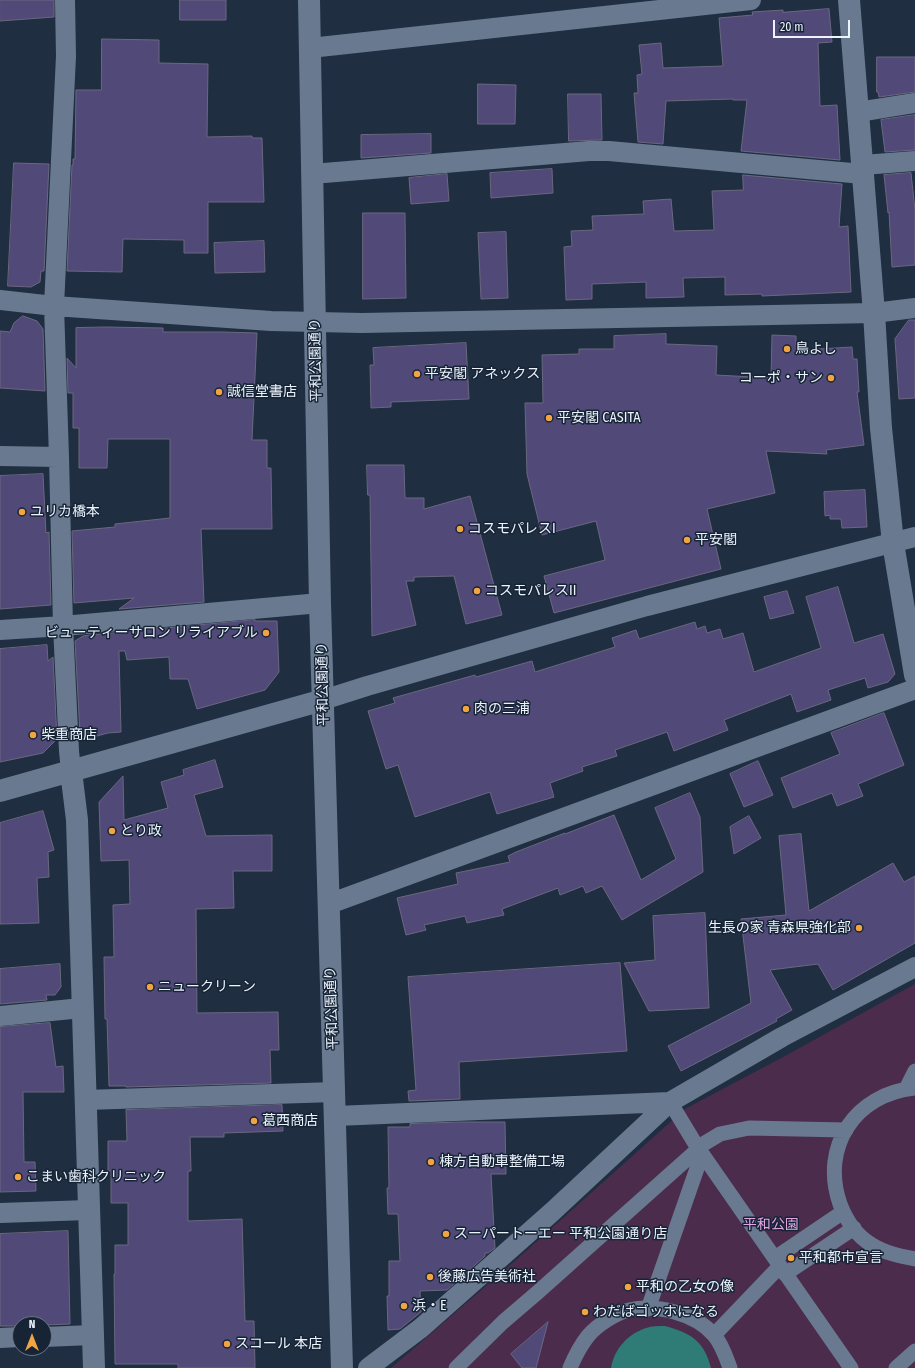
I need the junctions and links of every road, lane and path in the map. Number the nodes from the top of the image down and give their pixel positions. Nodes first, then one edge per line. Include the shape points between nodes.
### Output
1 (65, 0) edge
2 (309, 0) edge
3 (751, 0) edge
4 (849, 0) edge
5 (310, 48) junction
6 (915, 103) edge
7 (858, 112) junction
8 (915, 161) edge
9 (863, 169) junction
10 (312, 174) junction
11 (0, 300) edge
12 (54, 306) junction
13 (915, 308) edge
14 (874, 313) junction
15 (315, 323) junction
16 (0, 456) edge
17 (59, 457) junction
18 (915, 537) edge
19 (893, 543) junction
20 (320, 603) junction
21 (63, 626) junction
22 (0, 630) edge
23 (915, 675) edge
24 (915, 688) edge
25 (323, 700) junction
26 (71, 772) junction
27 (0, 791) edge
28 (329, 904) junction
29 (915, 967) edge
30 (82, 1008) junction
31 (0, 1016) edge
32 (915, 1071) edge
33 (911, 1088) edge
34 (335, 1092) junction
35 (85, 1100) junction
36 (670, 1102) junction
37 (336, 1116) junction
38 (846, 1130) junction
39 (700, 1151) junction
40 (88, 1210) junction
41 (843, 1212) junction
42 (0, 1213) edge
43 (854, 1228) junction
44 (915, 1259) edge
45 (780, 1266) junction
46 (648, 1309) junction
47 (92, 1335) junction
48 (714, 1335) junction
49 (52, 1336) edge
50 (12, 1337) edge
51 (0, 1338) edge
52 (915, 1351) edge
53 (94, 1368) edge
54 (342, 1368) edge
55 (368, 1368) edge
56 (456, 1368) edge
57 (570, 1368) edge
58 (730, 1368) edge
59 (851, 1368) edge
60 (896, 1368) edge

1 - 12 street via 66,56
2 - 5 street, 平和公園通り
3 - 5 street
4 - 7 street
5 - 10 street, 平和公園通り
6 - 7 street
7 - 9 street
8 - 9 street
9 - 10 street via 609,151
9 - 14 street
10 - 15 street, 平和公園通り
11 - 12 street
12 - 15 street
12 - 17 street
13 - 14 street
14 - 15 street
14 - 19 street via 881,428
15 - 20 street, 平和公園通り
16 - 17 street
17 - 21 street
18 - 19 street
19 - 23 street
19 - 25 street via 646,606
20 - 21 street
20 - 25 street, 平和公園通り
21 - 22 street
21 - 26 street
24 - 28 street
25 - 26 street
25 - 28 street, 平和公園通り
26 - 27 street
26 - 30 street via 77,820
28 - 34 street, 平和公園通り
29 - 36 street via 782,1037
30 - 31 street
30 - 35 street
32 - 33 street
33 - 38 street via 889,1093 867,1105
34 - 35 street
34 - 37 street, 平和公園通り
35 - 40 street
36 - 37 street
36 - 39 street
36 - 55 street via 552,1212 421,1328
37 - 54 street, 平和公園通り
38 - 39 street via 749,1128 720,1134 705,1142
38 - 41 street via 838,1145 834,1168 835,1191
39 - 45 street
39 - 46 street
39 - 56 street via 502,1322
40 - 42 street
40 - 47 street
41 - 43 street
41 - 45 street
43 - 44 street via 871,1244 892,1254
43 - 45 street
45 - 48 street
45 - 59 street
46 - 48 street via 657,1308 684,1315
46 - 57 street via 628,1310 603,1322 588,1335
47 - 49 street
47 - 53 street
48 - 58 street via 725,1353
50 - 51 street
52 - 60 street

